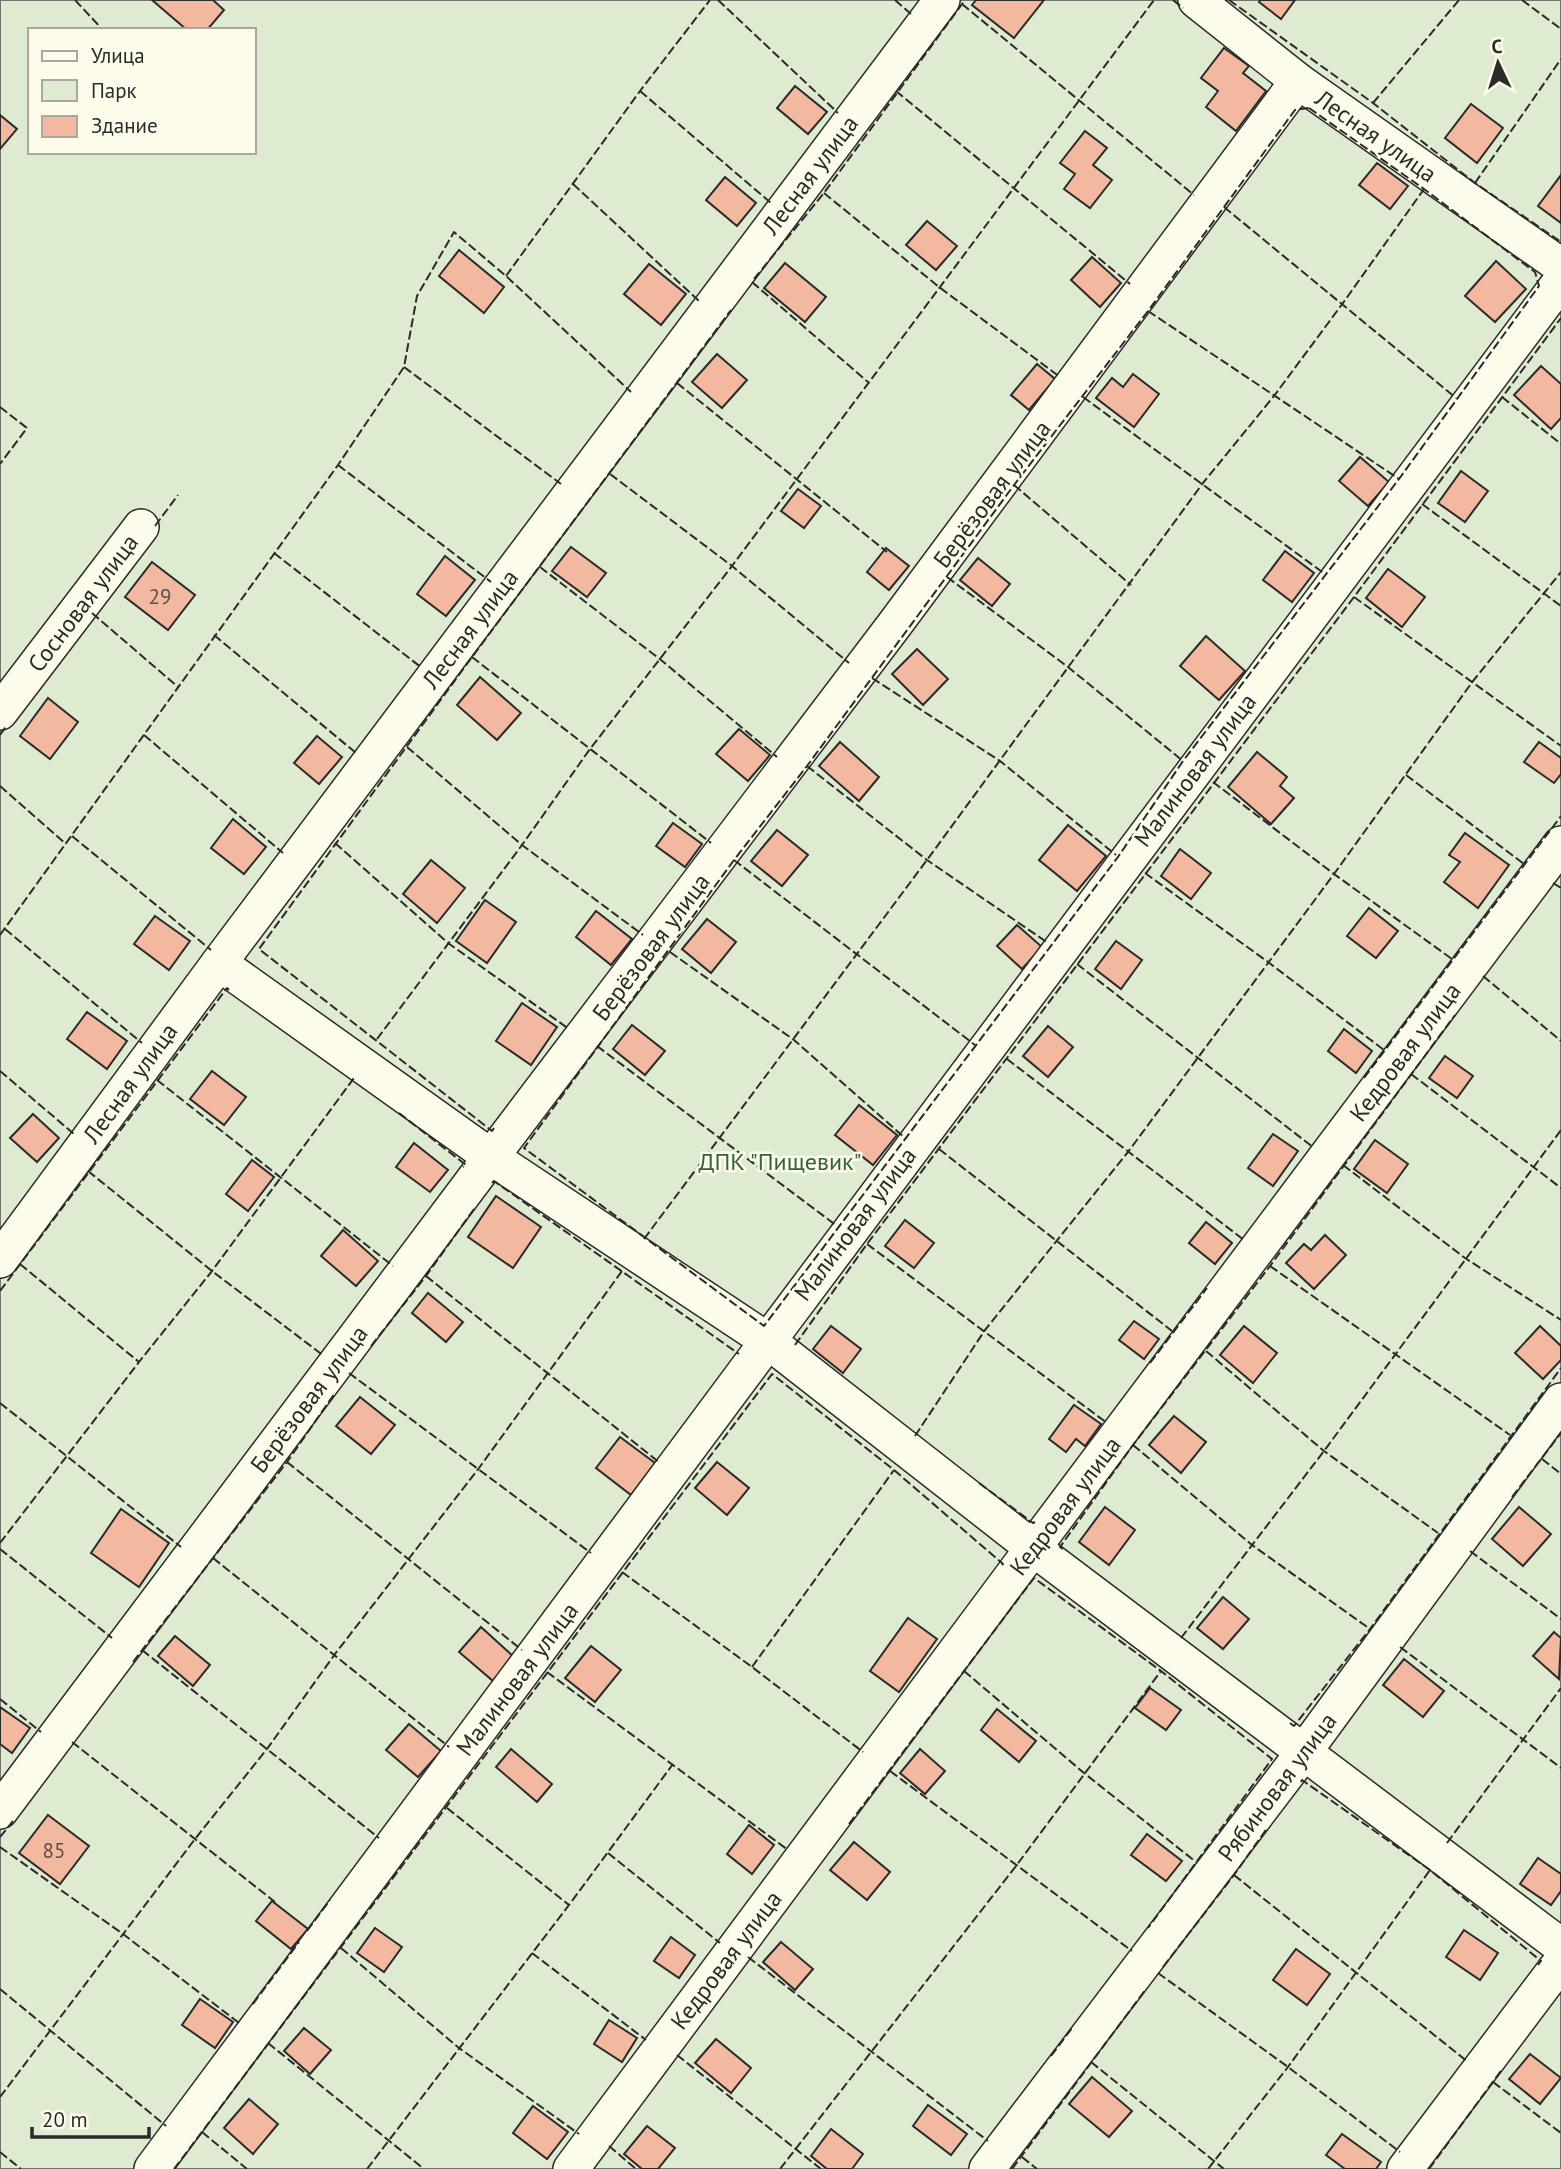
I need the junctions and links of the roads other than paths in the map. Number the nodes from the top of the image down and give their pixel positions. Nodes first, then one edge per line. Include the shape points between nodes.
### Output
1 (942, 0) edge
2 (1196, 0) edge
3 (1298, 81) junction
4 (1561, 266) edge
5 (1561, 281) edge
6 (141, 527) dead end
7 (0, 712) edge
8 (1561, 844) edge
9 (219, 963) junction
10 (491, 1157) junction
11 (0, 1260) edge
12 (768, 1341) junction
13 (1561, 1401) edge
14 (1033, 1548) junction
15 (1303, 1753) junction
16 (0, 1811) edge
17 (1561, 1946) edge
18 (1561, 1962) edge
19 (152, 2169) edge
20 (571, 2169) edge
21 (987, 2169) edge
22 (1405, 2169) edge

1 - 9 street, Лесная улица
2 - 3 street, Лесная улица
3 - 4 street, Лесная улица
3 - 10 street, Берёзовая улица
5 - 12 street, Малиновая улица
6 - 7 street, Сосновая улица
8 - 14 street, Кедровая улица
9 - 10 street
9 - 11 street, Лесная улица
10 - 12 street
10 - 16 street, Берёзовая улица
12 - 14 street
12 - 19 street, Малиновая улица
13 - 15 street, Рябиновая улица
14 - 15 street
14 - 20 street, Кедровая улица
15 - 17 street
15 - 21 street, Рябиновая улица
18 - 22 street

